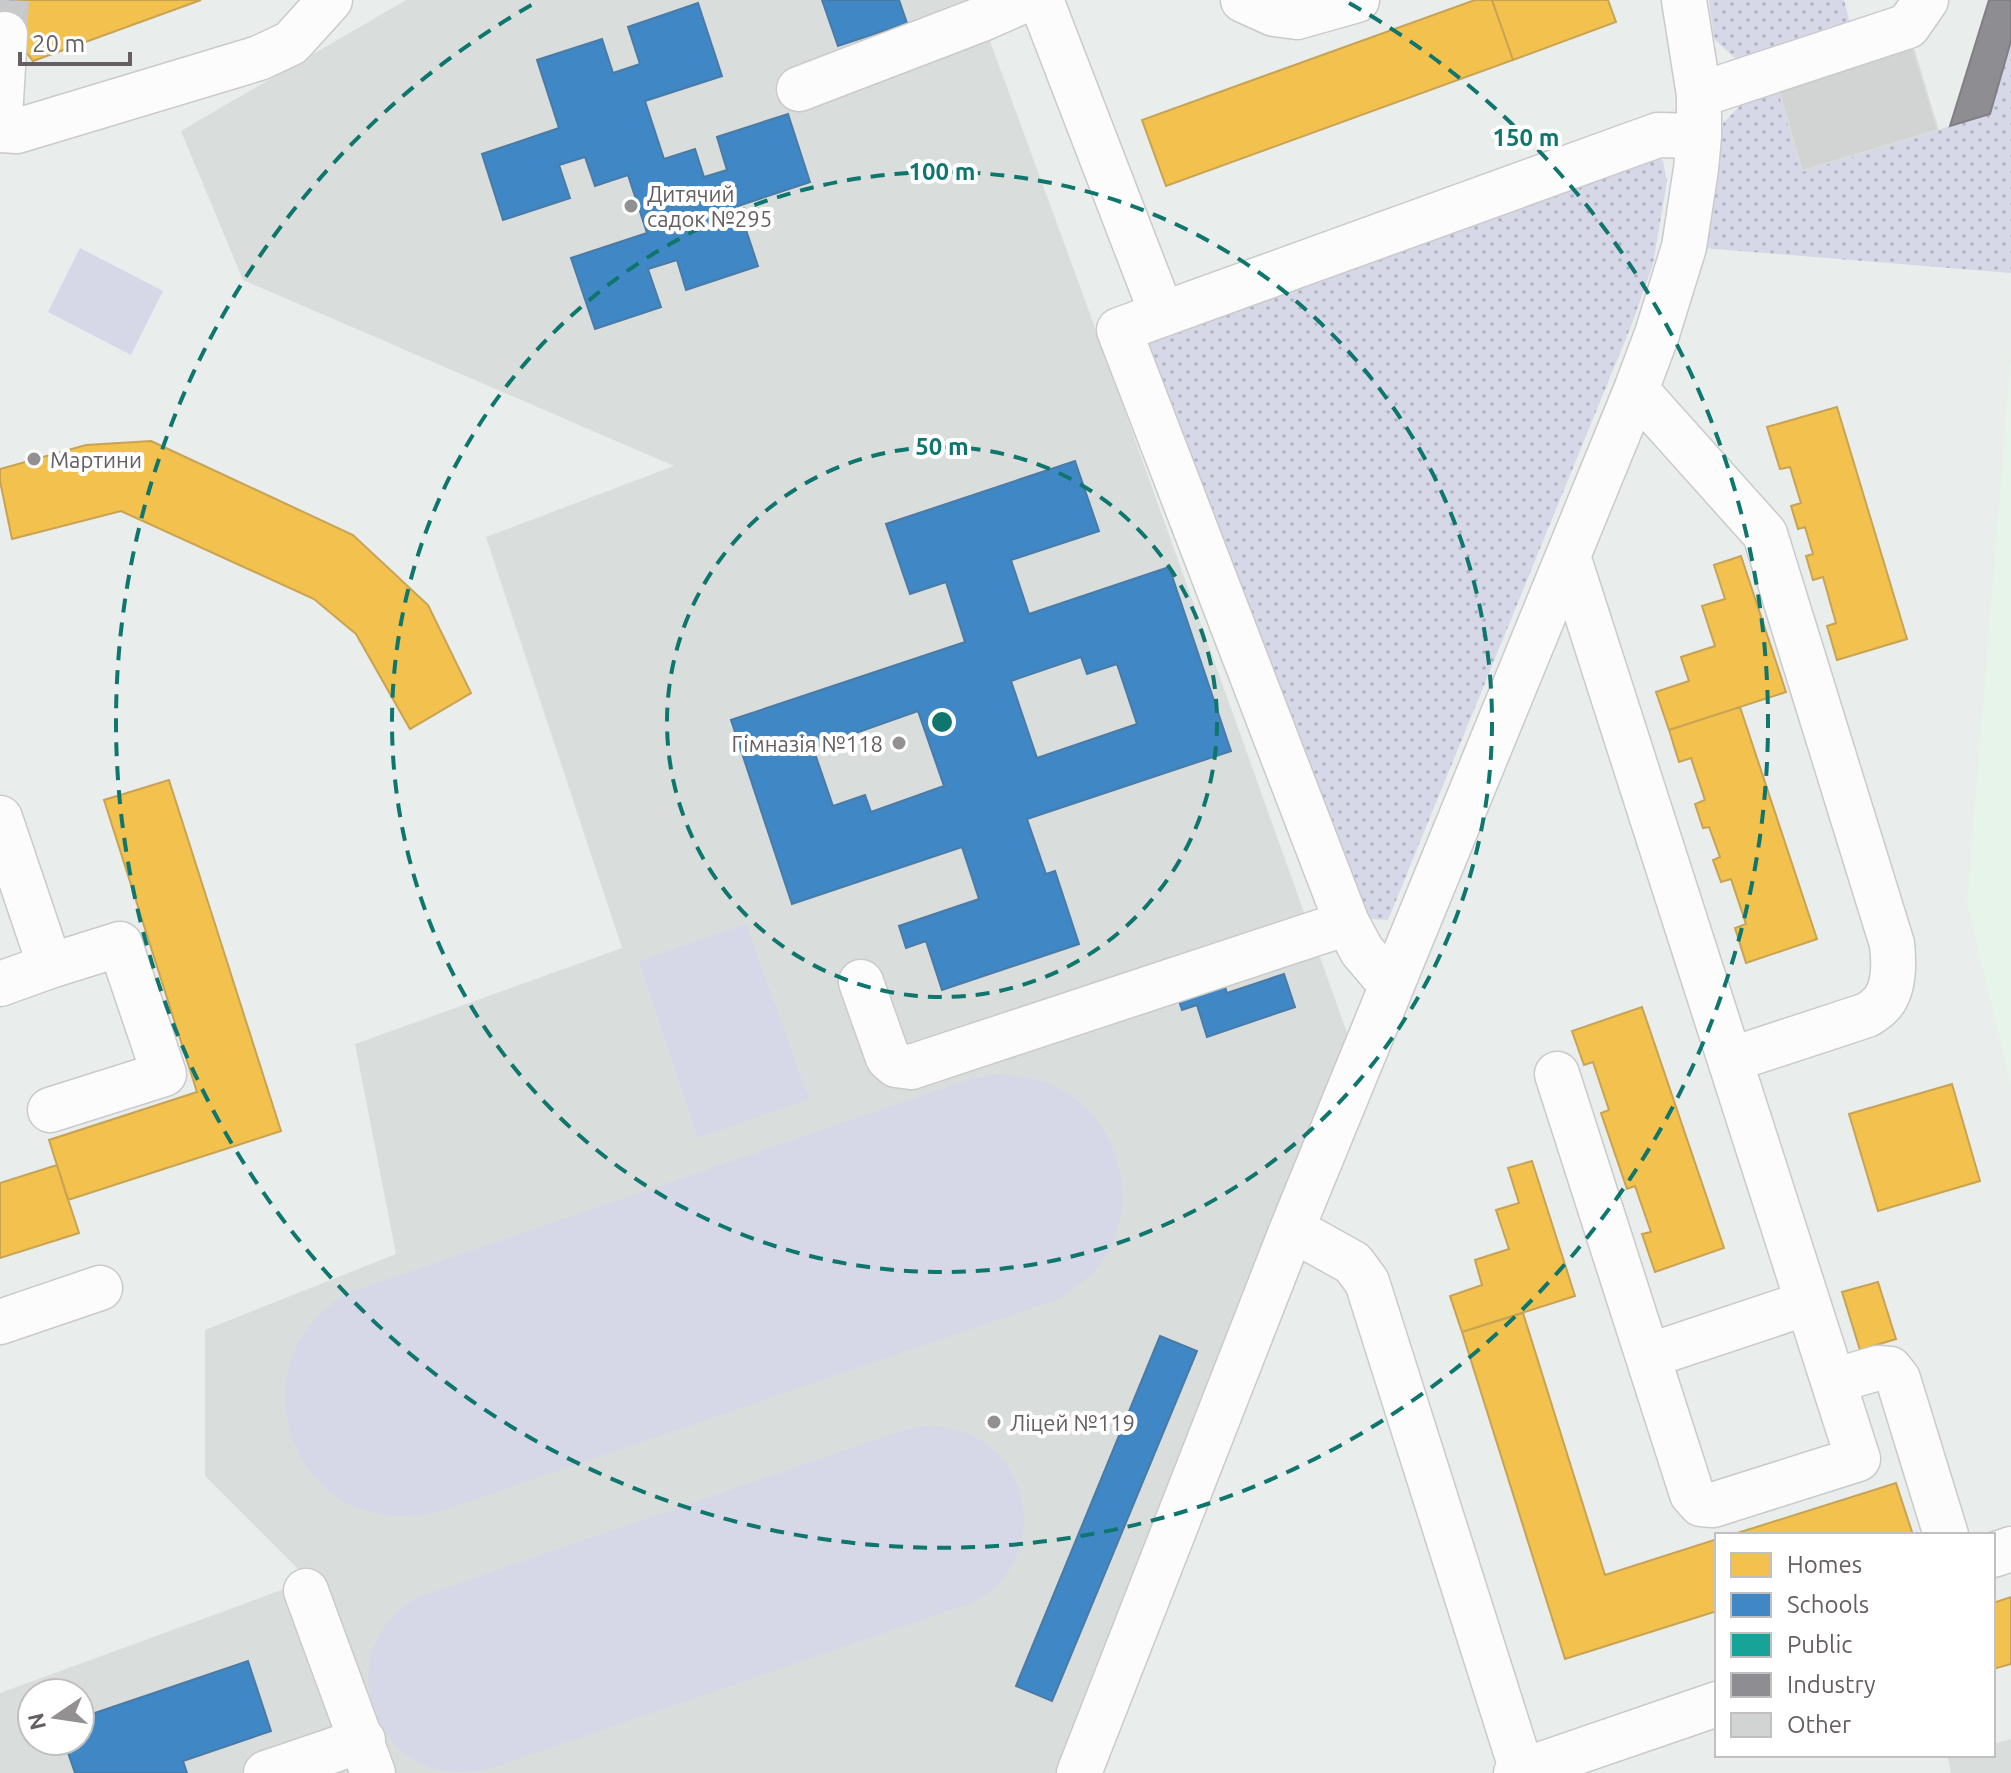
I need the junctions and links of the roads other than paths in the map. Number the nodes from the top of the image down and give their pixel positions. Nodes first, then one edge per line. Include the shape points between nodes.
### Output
1 (330, 0) edge
2 (1025, 0) edge
3 (1041, 0) edge
4 (1243, 0) edge
5 (1357, 0) edge
6 (1684, 0) edge
7 (1912, 9) edge
8 (5, 34) dead end
9 (799, 89) dead end
10 (1699, 116) junction
11 (0, 117) edge
12 (0, 130) edge
13 (1162, 314) junction
14 (1636, 390) junction
15 (1568, 556) junction
16 (0, 818) edge
17 (1347, 923) junction
18 (50, 966) junction
19 (861, 982) dead end
20 (0, 984) edge
21 (1391, 985) junction
22 (1730, 1060) junction
23 (1557, 1074) dead end
24 (50, 1110) dead end
25 (1292, 1229) junction
26 (100, 1288) dead end
27 (1807, 1303) junction
28 (0, 1322) edge
29 (1648, 1356) junction
30 (1833, 1381) junction
31 (1945, 1533) edge
32 (306, 1591) dead end
33 (1715, 1705) edge
34 (368, 1756) edge
35 (1092, 1769) edge
36 (1519, 1772) edge
37 (266, 1773) edge

1 - 12 street via 291,43 259,58 17,131
2 - 9 street
3 - 13 street
4 - 5 street via 1274,14 1297,17
6 - 10 street
7 - 10 street
8 - 11 street
10 - 13 street
10 - 14 street via 1684,247
13 - 17 street via 1119,330
14 - 15 street
14 - 22 street via 1765,534 1892,944 1891,983 1884,1002 1867,1015
15 - 21 street
15 - 22 street
16 - 18 street
17 - 19 street via 911,1067 888,1058
17 - 21 street
18 - 20 street
18 - 24 street via 120,944 164,1074
21 - 25 street
22 - 27 street
23 - 29 street
25 - 35 street
25 - 36 street via 1353,1263 1367,1282
26 - 28 street
27 - 29 street
27 - 30 street
29 - 30 street via 1692,1494 1701,1504 1713,1505 1858,1459
30 - 31 street via 1878,1368 1890,1369 1898,1379
32 - 34 street
33 - 36 street
34 - 37 street

